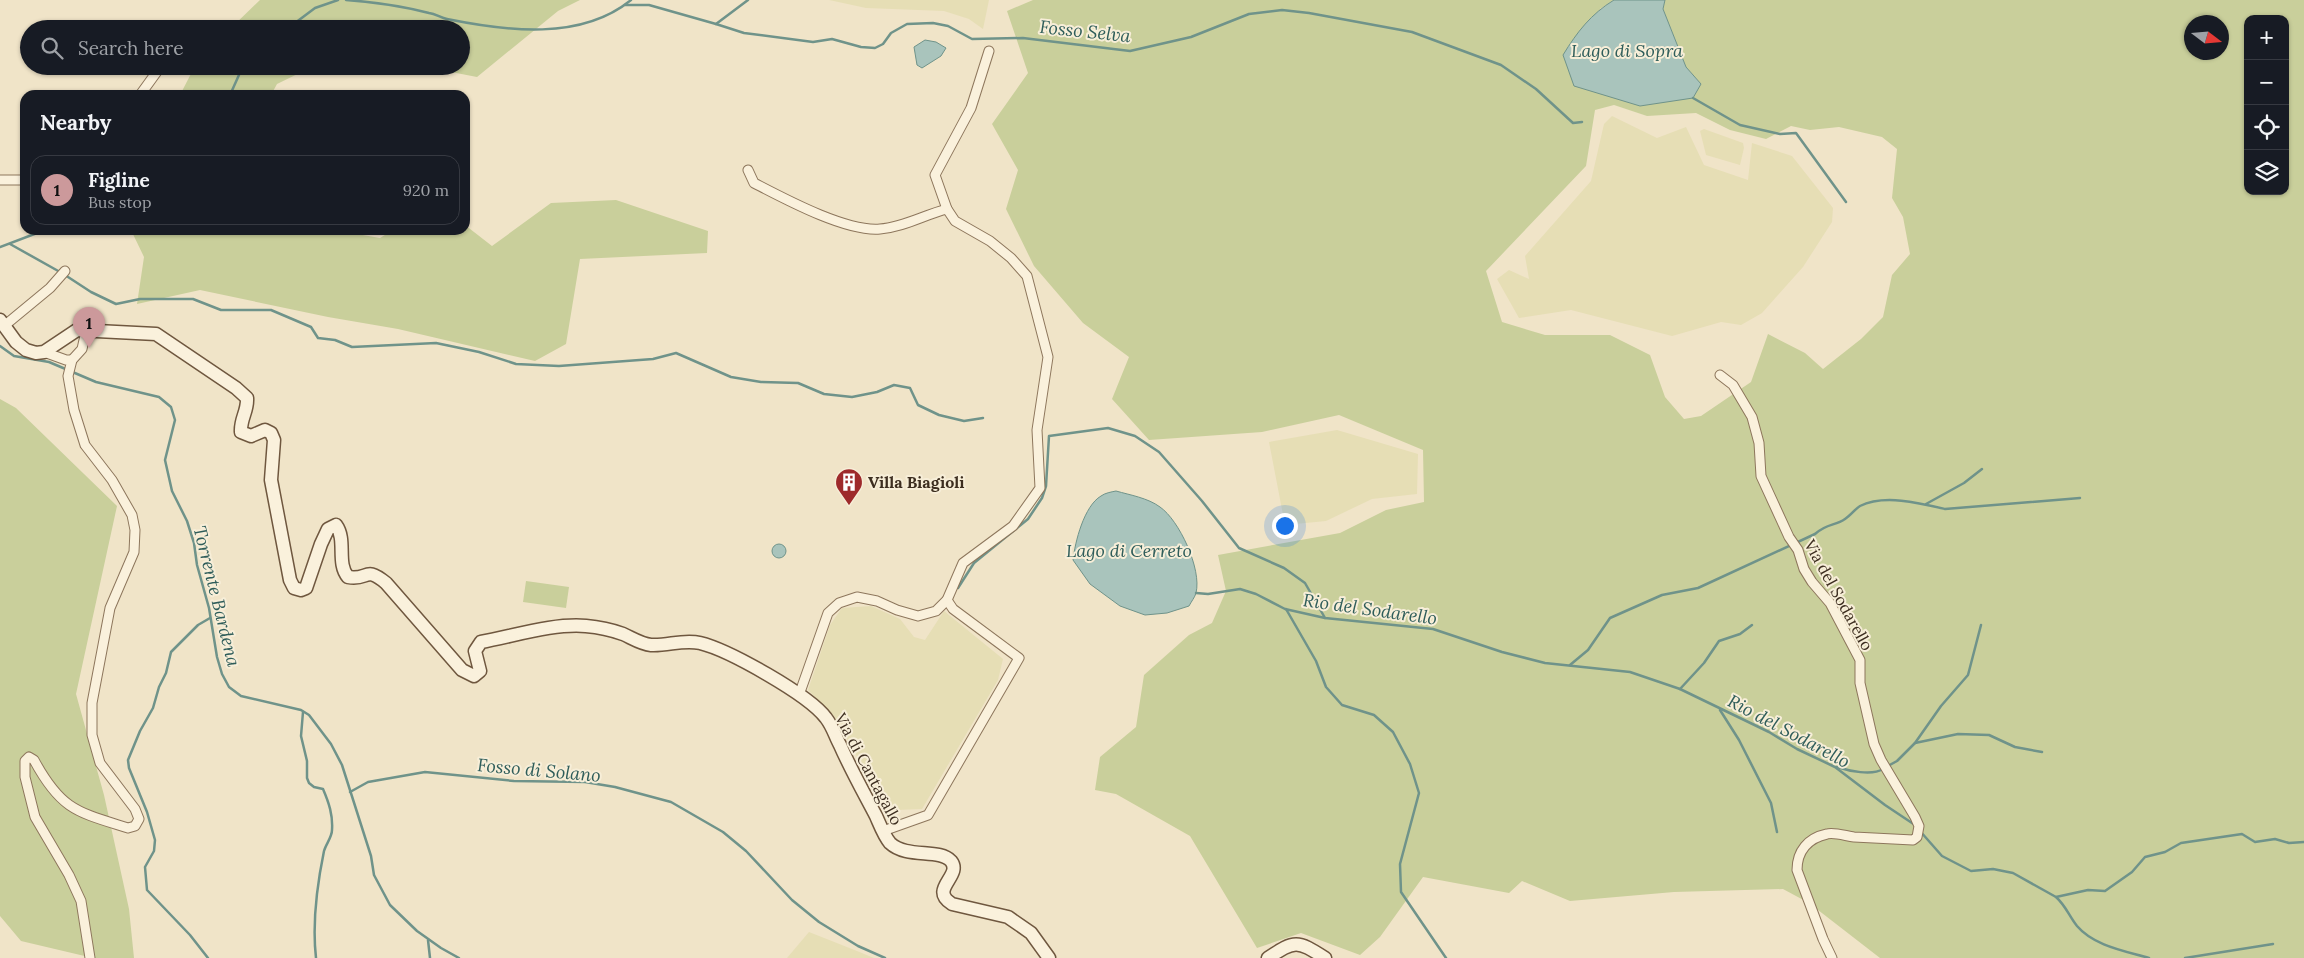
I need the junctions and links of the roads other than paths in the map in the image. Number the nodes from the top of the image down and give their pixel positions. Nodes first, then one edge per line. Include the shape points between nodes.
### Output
1 (989, 50) dead end
2 (154, 75) edge
3 (144, 90) edge
4 (748, 170) dead end
5 (0, 180) edge
6 (20, 180) edge
7 (947, 210) junction
8 (61, 274) dead end
9 (2, 323) edge
10 (86, 331) junction
11 (44, 352) junction
12 (71, 363) junction
13 (1720, 375) dead end
14 (946, 600) junction
15 (799, 695) junction
16 (883, 830) junction
17 (90, 958) edge
18 (1049, 958) edge
19 (1268, 958) edge
20 (1325, 958) edge
21 (1832, 958) edge

1 - 7 street via 971,108 935,175
2 - 3 street
4 - 7 street via 754,184 815,212 866,228 908,224
5 - 6 street
7 - 14 street via 955,221 990,241 1011,258 1027,276 1048,357 1037,430 1040,488 1013,526 963,563
8 - 9 street via 50,288
9 - 11 street via 26,350
10 - 11 street, Via di Cantagallo via 74,331
10 - 12 street via 82,349
10 - 15 street, Via di Cantagallo via 156,334 247,398 248,408 240,423 241,432 251,436 265,430 274,440 271,480 294,588 306,588 328,528 336,525 341,533 344,572 348,577 356,579 366,573 374,573 462,670 474,676 480,671 475,651 481,642 564,626 586,626 651,645 684,641 713,647
11 - 12 street
12 - 17 street via 68,376 85,445 112,480 132,515 135,530 134,552 110,608 92,703 92,735 100,763 139,819 135,826 128,828 74,809 57,796 29,757 25,761 25,777 35,816 81,901
13 - 21 street, Via del Sodarello via 1733,385 1752,417 1759,443 1761,476 1798,550 1804,569 1830,603 1860,660 1860,683 1874,744 1919,826 1913,840 1828,833 1813,839 1801,850 1797,870
14 - 15 street via 936,611 918,616 877,601 857,598 839,603 828,613
14 - 16 street via 953,609 1019,658 928,815
15 - 16 street, Via di Cantagallo via 816,707 833,729
16 - 18 street, Via di Cantagallo via 889,842 908,853 944,857 950,861 953,873 944,888 946,900 1008,917 1031,933
19 - 20 street via 1289,944 1302,945

